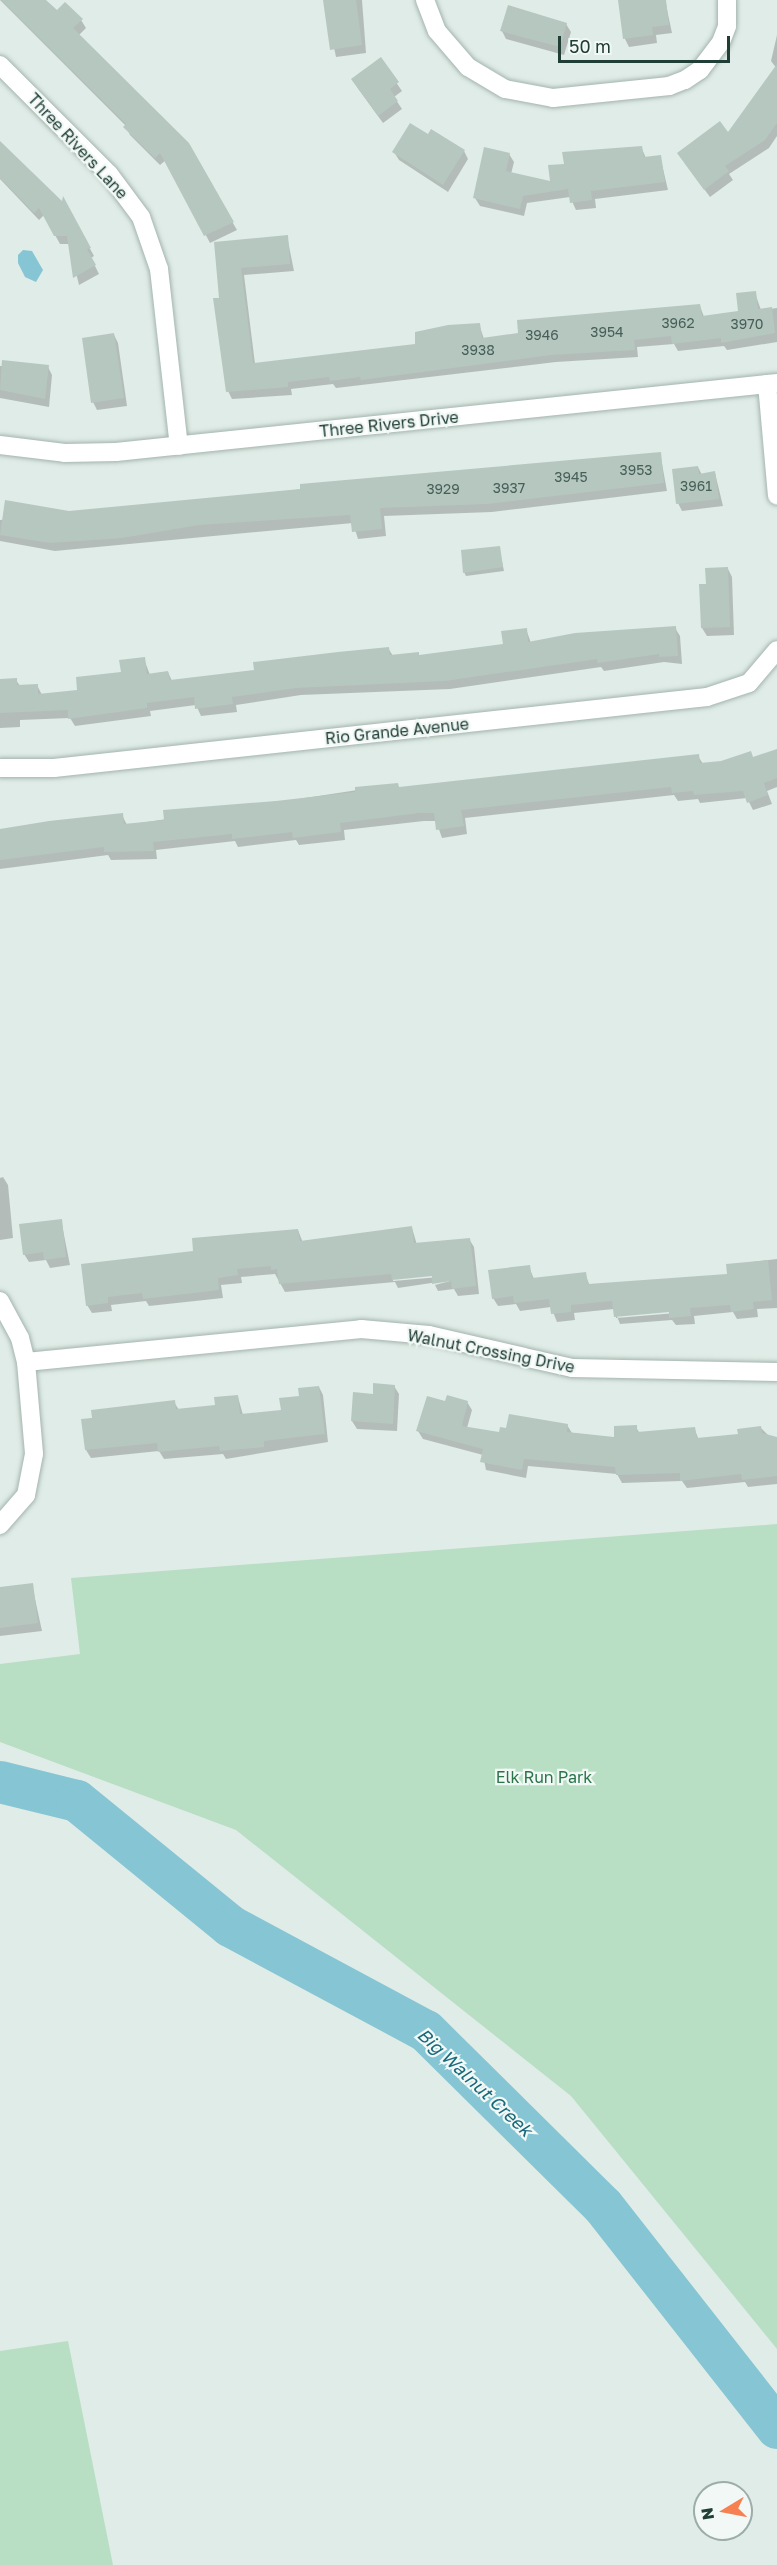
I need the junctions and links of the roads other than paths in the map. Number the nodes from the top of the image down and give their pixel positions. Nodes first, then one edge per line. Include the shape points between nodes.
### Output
1 (425, 0) edge
2 (727, 0) edge
3 (0, 65) edge
4 (772, 383) edge
5 (0, 445) edge
6 (179, 446) junction
7 (777, 496) edge
8 (777, 650) edge
9 (0, 768) edge
10 (0, 1301) edge
11 (26, 1362) junction
12 (777, 1372) edge
13 (0, 1525) edge

1 - 2 street via 437,30 451,50 486,80 529,95 593,94 669,86 700,70 721,42 727,26
3 - 6 street, Three Rivers Lane via 109,174 141,217 159,269
4 - 6 street, Three Rivers Drive
4 - 7 street
5 - 6 street, Three Rivers Drive via 65,453
8 - 9 street, Rio Grande Avenue via 749,682 707,697 54,768
10 - 11 street via 20,1338
11 - 12 street, Walnut Crossing Drive via 361,1329 429,1335 572,1368
11 - 13 street via 34,1454 31,1476 20,1504

